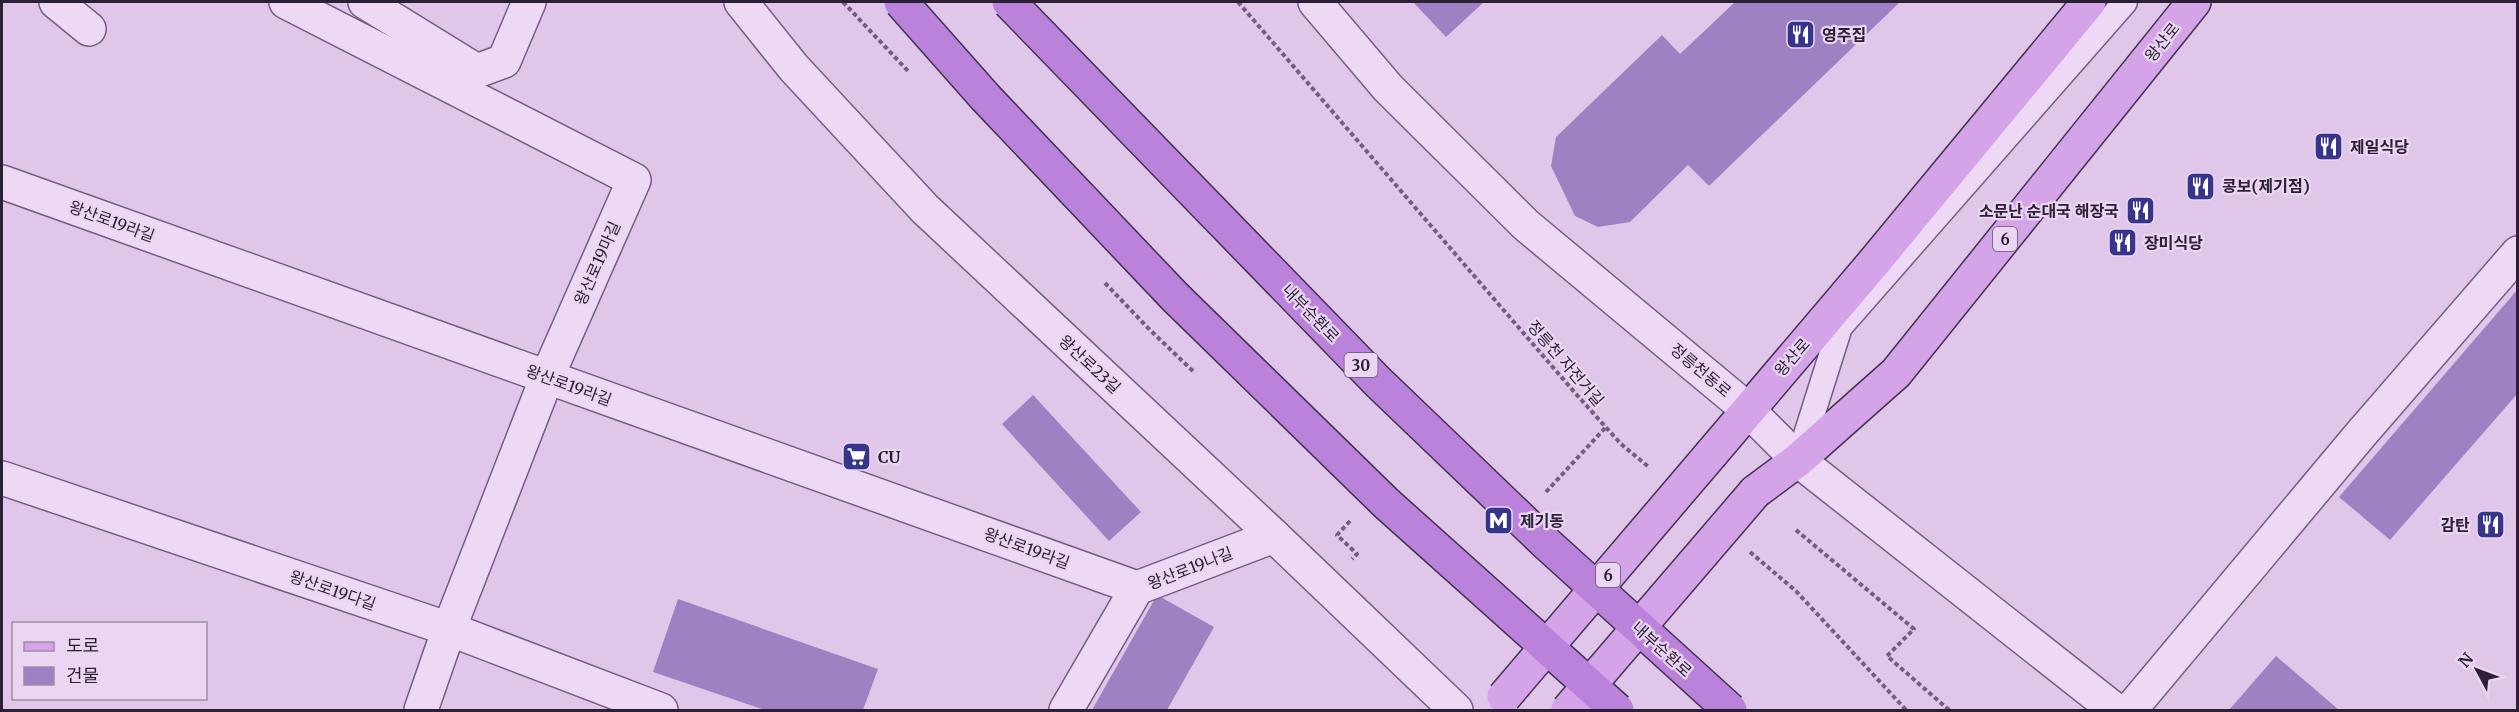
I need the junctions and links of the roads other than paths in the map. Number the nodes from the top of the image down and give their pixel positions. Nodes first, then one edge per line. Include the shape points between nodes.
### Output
1 (56, 2) edge
2 (286, 2) edge
3 (365, 2) edge
4 (529, 2) edge
5 (741, 2) edge
6 (901, 2) edge
7 (1009, 2) edge
8 (1315, 2) edge
9 (2089, 2) edge
10 (2125, 2) edge
11 (2194, 2) edge
12 (89, 29) dead end
13 (2, 182) edge
14 (2517, 253) edge
15 (547, 377) junction
16 (1747, 409) junction
17 (1798, 460) junction
18 (2, 478) edge
19 (1274, 536) junction
20 (1137, 588) junction
21 (449, 629) junction
22 (1498, 704) edge
23 (421, 711) edge
24 (661, 711) edge
25 (1066, 711) edge
26 (1456, 711) edge
27 (1568, 711) edge
28 (1617, 711) edge
29 (1730, 711) edge
30 (2115, 711) edge
31 (2130, 711) edge

1 - 12 street
2 - 15 street, 왕산로19마길 via 634,180
3 - 4 street via 477,71 504,61
5 - 19 street, 왕산로23길 via 795,68 925,208
6 - 28 highway, bridge via 986,98 1175,297 1386,503
7 - 29 highway, 내부순환로 / 30, bridge via 1378,382
8 - 16 street, 정릉천동로 via 1388,88 1526,225
9 - 16 main road, 왕산로 / 6
10 - 17 lane, 왕산로 via 1840,327
11 - 17 main road, 왕산로 / 6 via 1896,373
13 - 15 street, 왕산로19라길
14 - 31 street
15 - 20 street, 왕산로19라길
15 - 21 street, 왕산로19마길
16 - 17 street, 정릉천동로
16 - 22 main road, 왕산로 / 6, bridge
17 - 27 main road, 왕산로 / 6, bridge via 1755,492
17 - 30 street, 정릉천동로
18 - 21 street, 왕산로19다길
19 - 20 street, 왕산로19나길
19 - 26 street, 왕산로23길
20 - 25 street, 왕산로19나길
21 - 23 street, 왕산로19마길
21 - 24 street, 왕산로19다길

